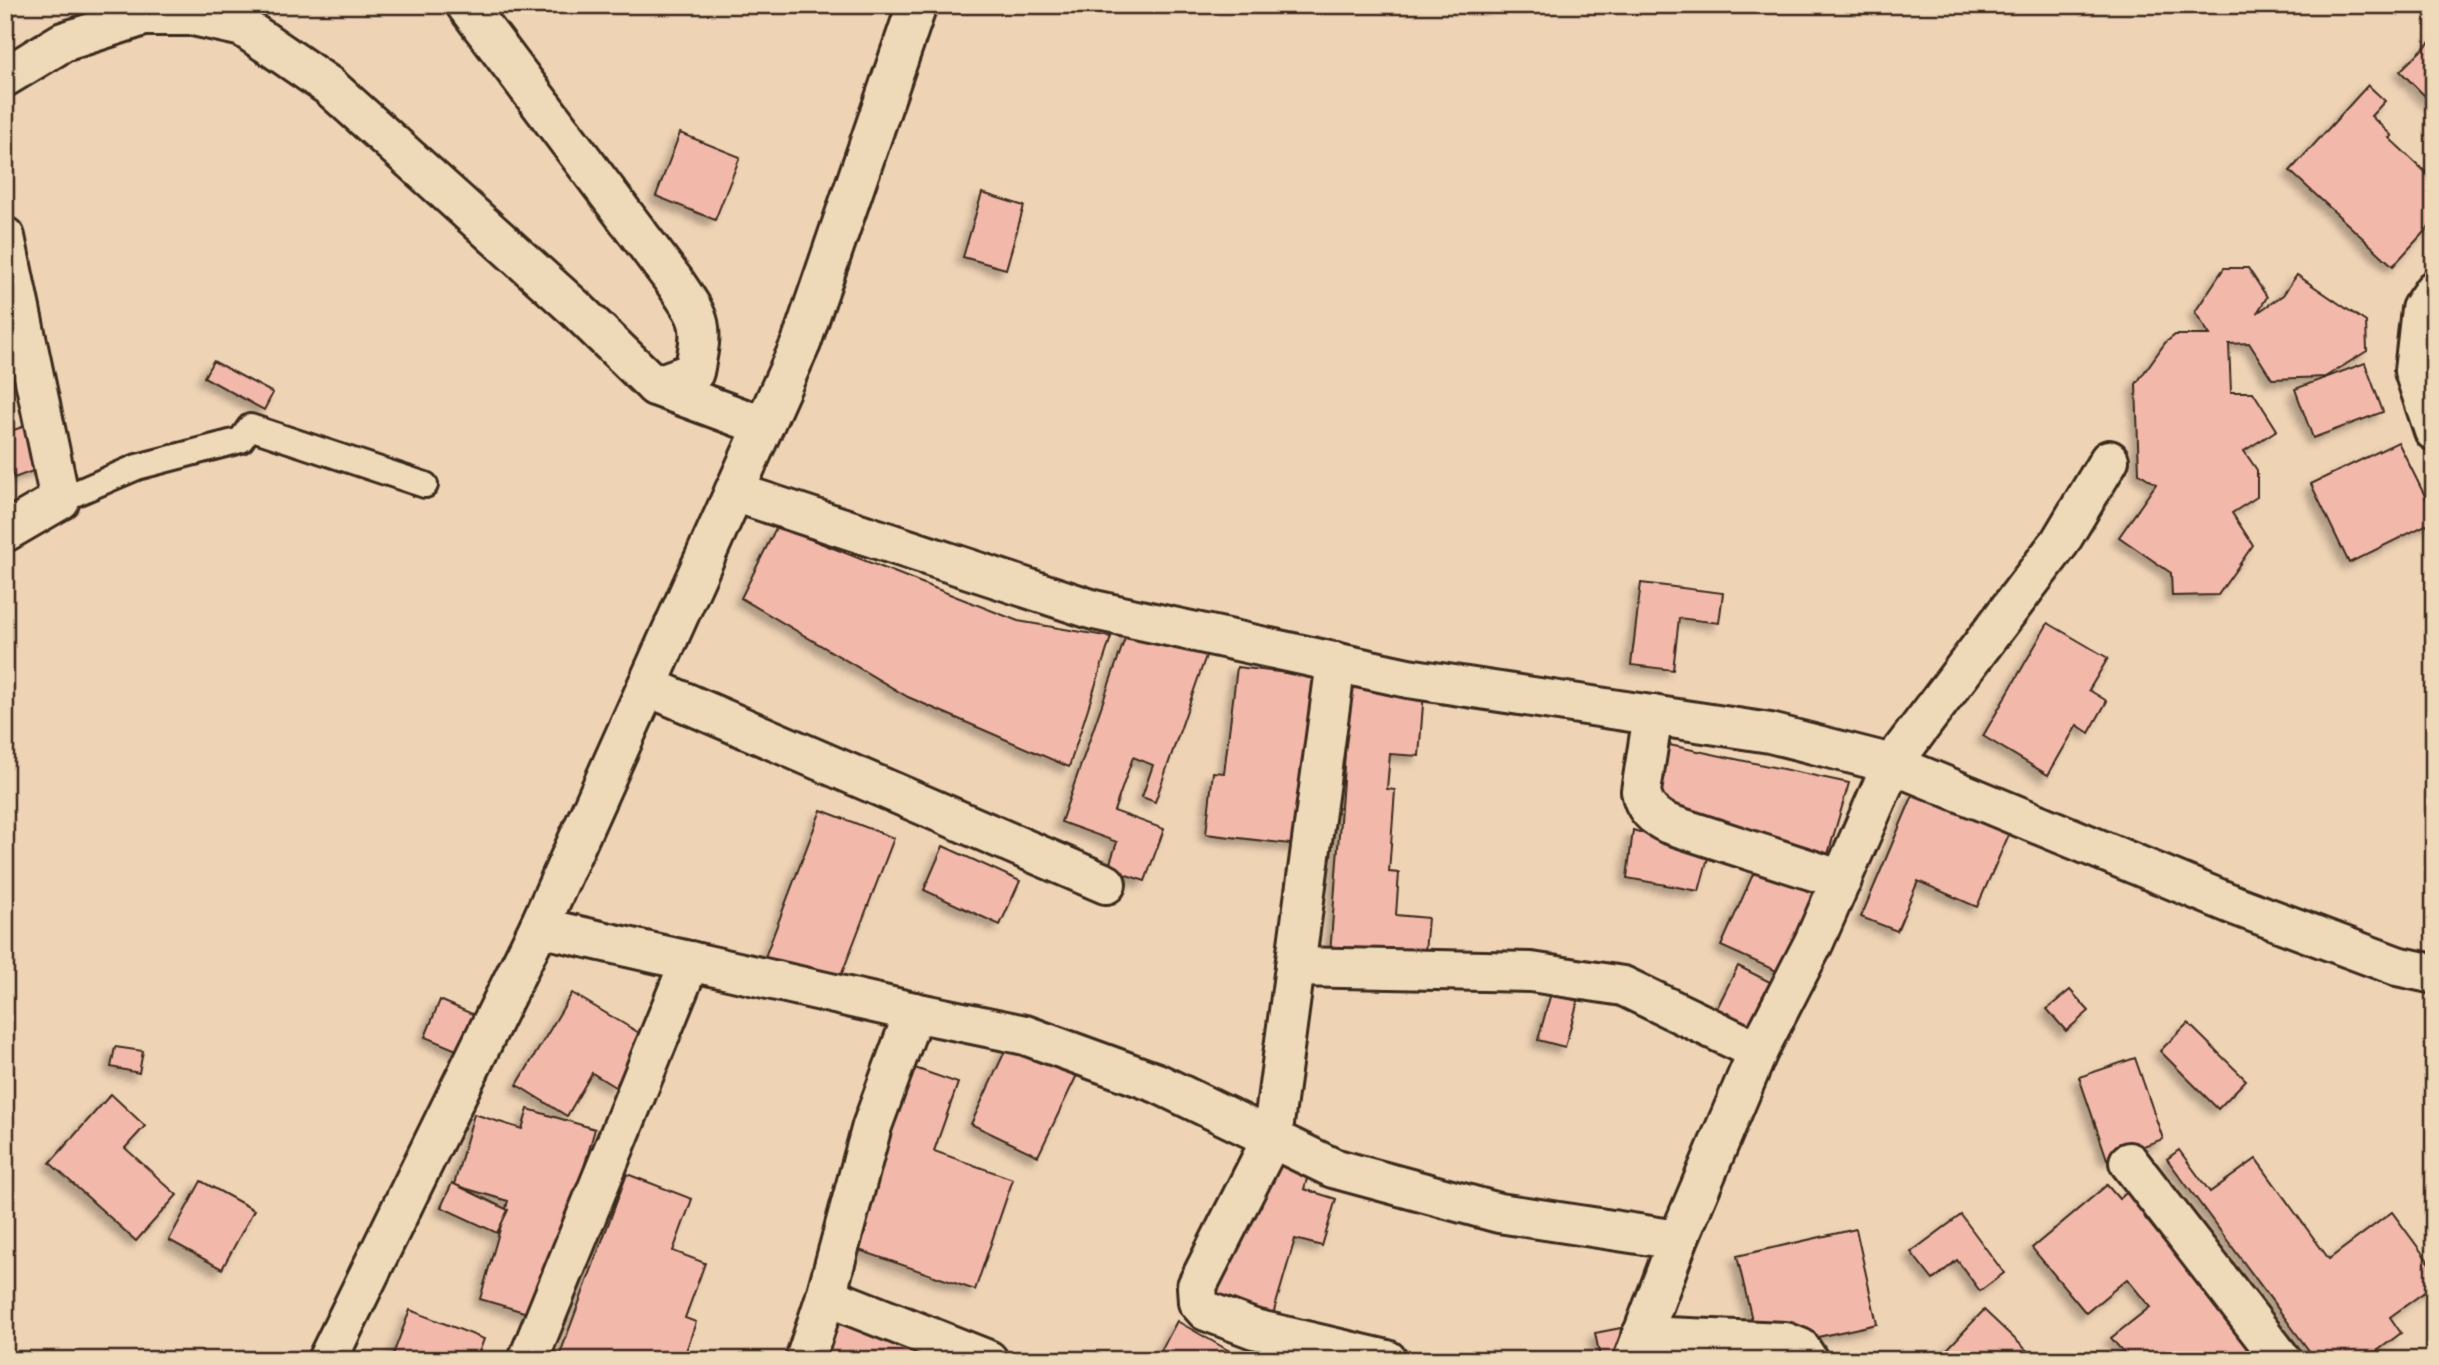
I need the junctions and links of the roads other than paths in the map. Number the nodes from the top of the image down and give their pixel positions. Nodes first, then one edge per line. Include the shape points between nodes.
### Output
1 (466, 5) edge
2 (917, 5) edge
3 (159, 11) edge
4 (5, 76) edge
5 (5, 237) edge
6 (2434, 290) edge
7 (655, 386) junction
8 (763, 426) junction
9 (2434, 431) edge
10 (2109, 460) dead end
11 (425, 485) dead end
12 (734, 492) junction
13 (60, 500) junction
14 (5, 532) edge
15 (1336, 662) junction
16 (647, 686) junction
17 (1653, 715) junction
18 (1892, 764) junction
19 (1842, 880) junction
20 (1106, 884) dead end
21 (539, 927) junction
22 (690, 961) junction
23 (1295, 967) junction
24 (2434, 974) edge
25 (914, 1012) junction
26 (1758, 1051) junction
27 (1272, 1138) junction
28 (2129, 1162) dead end
29 (1678, 1240) junction
30 (826, 1296) junction
31 (1637, 1348) edge
32 (327, 1360) edge
33 (528, 1360) edge
34 (805, 1360) edge
35 (988, 1360) edge
36 (1387, 1360) edge
37 (1808, 1360) edge
38 (2282, 1360) edge

1 - 7 street via 697,315 701,338 694,372
2 - 8 street via 801,343
3 - 4 street via 63,42
3 - 7 street via 243,27 329,86
5 - 13 street
6 - 9 street via 2421,309 2414,371
7 - 8 street
8 - 12 street
10 - 18 street via 2060,542
11 - 13 lane via 250,427 241,440 136,467
12 - 15 street via 1094,610
12 - 16 street
13 - 14 street
15 - 17 street via 1408,678
15 - 23 street
16 - 20 street
16 - 21 street
17 - 18 street via 1770,733
17 - 19 street via 1642,791 1653,815
18 - 19 street
18 - 24 street via 2234,905 2397,966
19 - 26 street
21 - 22 street
21 - 32 street
22 - 25 street
22 - 33 street
23 - 26 street via 1531,972 1623,986
23 - 27 street
25 - 27 street via 1025,1035 1157,1083
25 - 30 street via 872,1126
26 - 29 street
27 - 29 street via 1333,1168 1499,1213
27 - 36 street via 1196,1286 1198,1302 1206,1311 1254,1329
28 - 38 street
29 - 31 street
30 - 34 street
30 - 35 street
31 - 37 street via 1785,1342 1800,1348

